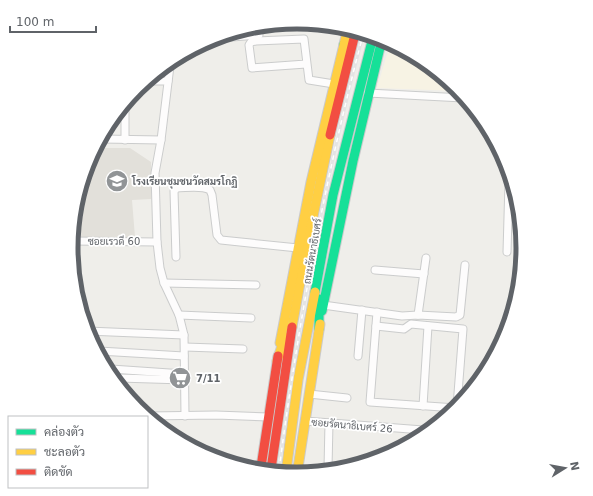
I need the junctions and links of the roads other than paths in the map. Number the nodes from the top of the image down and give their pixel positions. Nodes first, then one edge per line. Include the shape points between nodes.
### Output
1 (259, 35) dead end
2 (346, 35) edge
3 (239, 36) edge
4 (354, 36) edge
5 (372, 43) edge
6 (344, 44) junction
7 (380, 46) edge
8 (306, 64) junction
9 (170, 70) edge
10 (154, 81) edge
11 (168, 81) junction
12 (334, 84) junction
13 (368, 93) junction
14 (455, 98) edge
15 (125, 113) edge
16 (333, 118) junction
17 (106, 139) edge
18 (125, 140) junction
19 (161, 140) junction
20 (509, 194) edge
21 (78, 241) edge
22 (157, 242) junction
23 (298, 248) junction
24 (507, 252) dead end
25 (176, 257) dead end
26 (426, 258) dead end
27 (464, 265) dead end
28 (375, 270) dead end
29 (319, 274) junction
30 (424, 274) junction
31 (164, 283) junction
32 (256, 285) dead end
33 (296, 306) junction
34 (323, 306) junction
35 (362, 310) junction
36 (377, 312) junction
37 (179, 315) junction
38 (418, 315) junction
39 (252, 318) dead end
40 (376, 326) junction
41 (428, 326) junction
42 (319, 329) junction
43 (94, 331) edge
44 (184, 335) junction
45 (185, 347) junction
46 (243, 349) dead end
47 (104, 351) edge
48 (184, 356) junction
49 (358, 356) dead end
50 (277, 361) junction
51 (114, 369) edge
52 (184, 377) junction
53 (121, 378) edge
54 (309, 394) junction
55 (458, 395) edge
56 (347, 398) dead end
57 (424, 406) junction
58 (447, 407) edge
59 (156, 416) edge
60 (185, 416) junction
61 (268, 417) junction
62 (305, 421) junction
63 (329, 422) junction
64 (419, 430) edge
65 (261, 464) edge
66 (328, 465) edge
67 (272, 466) edge
68 (287, 467) edge
69 (298, 467) edge

1 - 3 street
2 - 6 main road, ถนนรัตนาธิเบศร์
4 - 16 main road, ถนนรัตนาธิเบศร์
5 - 29 main road, ถนนรัตนาธิเบศร์ via 333,195
6 - 12 main road, ถนนรัตนาธิเบศร์
6 - 16 main road
7 - 13 main road, ถนนรัตนาธิเบศร์
8 - 8 street via 304,39 256,40 249,44 252,68
8 - 12 street via 309,80
9 - 11 street
10 - 11 street
11 - 19 street
12 - 23 main road, ถนนรัตนาธิเบศร์
13 - 14 street
13 - 34 main road, ถนนรัตนาธิเบศร์
15 - 18 street
16 - 33 main road, ถนนรัตนาธิเบศร์
17 - 18 street
18 - 19 street
19 - 22 street via 155,173
20 - 24 street
21 - 22 street, ซอยเรวดี 60
22 - 31 street
23 - 25 street via 221,240 217,235 210,190 182,188 174,192
23 - 50 main road, ถนนรัตนาธิเบศร์
26 - 30 street
27 - 38 street via 458,317
28 - 30 street
29 - 42 main road
29 - 68 main road, ถนนรัตนาธิเบศร์ via 298,380
30 - 38 street
31 - 32 street
31 - 37 street
33 - 50 main road
33 - 67 main road, ถนนรัตนาธิเบศร์
34 - 35 street
34 - 42 main road, ถนนรัตนาธิเบศร์
35 - 36 street
35 - 49 street
36 - 38 street via 402,316
36 - 40 street
37 - 39 street
37 - 44 street
40 - 41 street via 404,329 411,324
40 - 57 street via 370,402
41 - 55 street via 463,329
41 - 57 street
42 - 54 main road, ถนนรัตนาธิเบศร์
43 - 44 street
44 - 45 street
45 - 46 street
45 - 48 street
47 - 48 street
48 - 52 street
50 - 61 main road, ถนนรัตนาธิเบศร์
51 - 52 street
52 - 53 street
52 - 60 street
54 - 56 street
54 - 62 main road, ถนนรัตนาธิเบศร์
57 - 58 street
59 - 60 street
60 - 61 street
61 - 65 main road, ถนนรัตนาธิเบศร์
62 - 63 street, ซอยรัตนาธิเบศร์ 26
62 - 69 main road, ถนนรัตนาธิเบศร์
63 - 64 street, ซอยรัตนาธิเบศร์ 26
63 - 66 street

